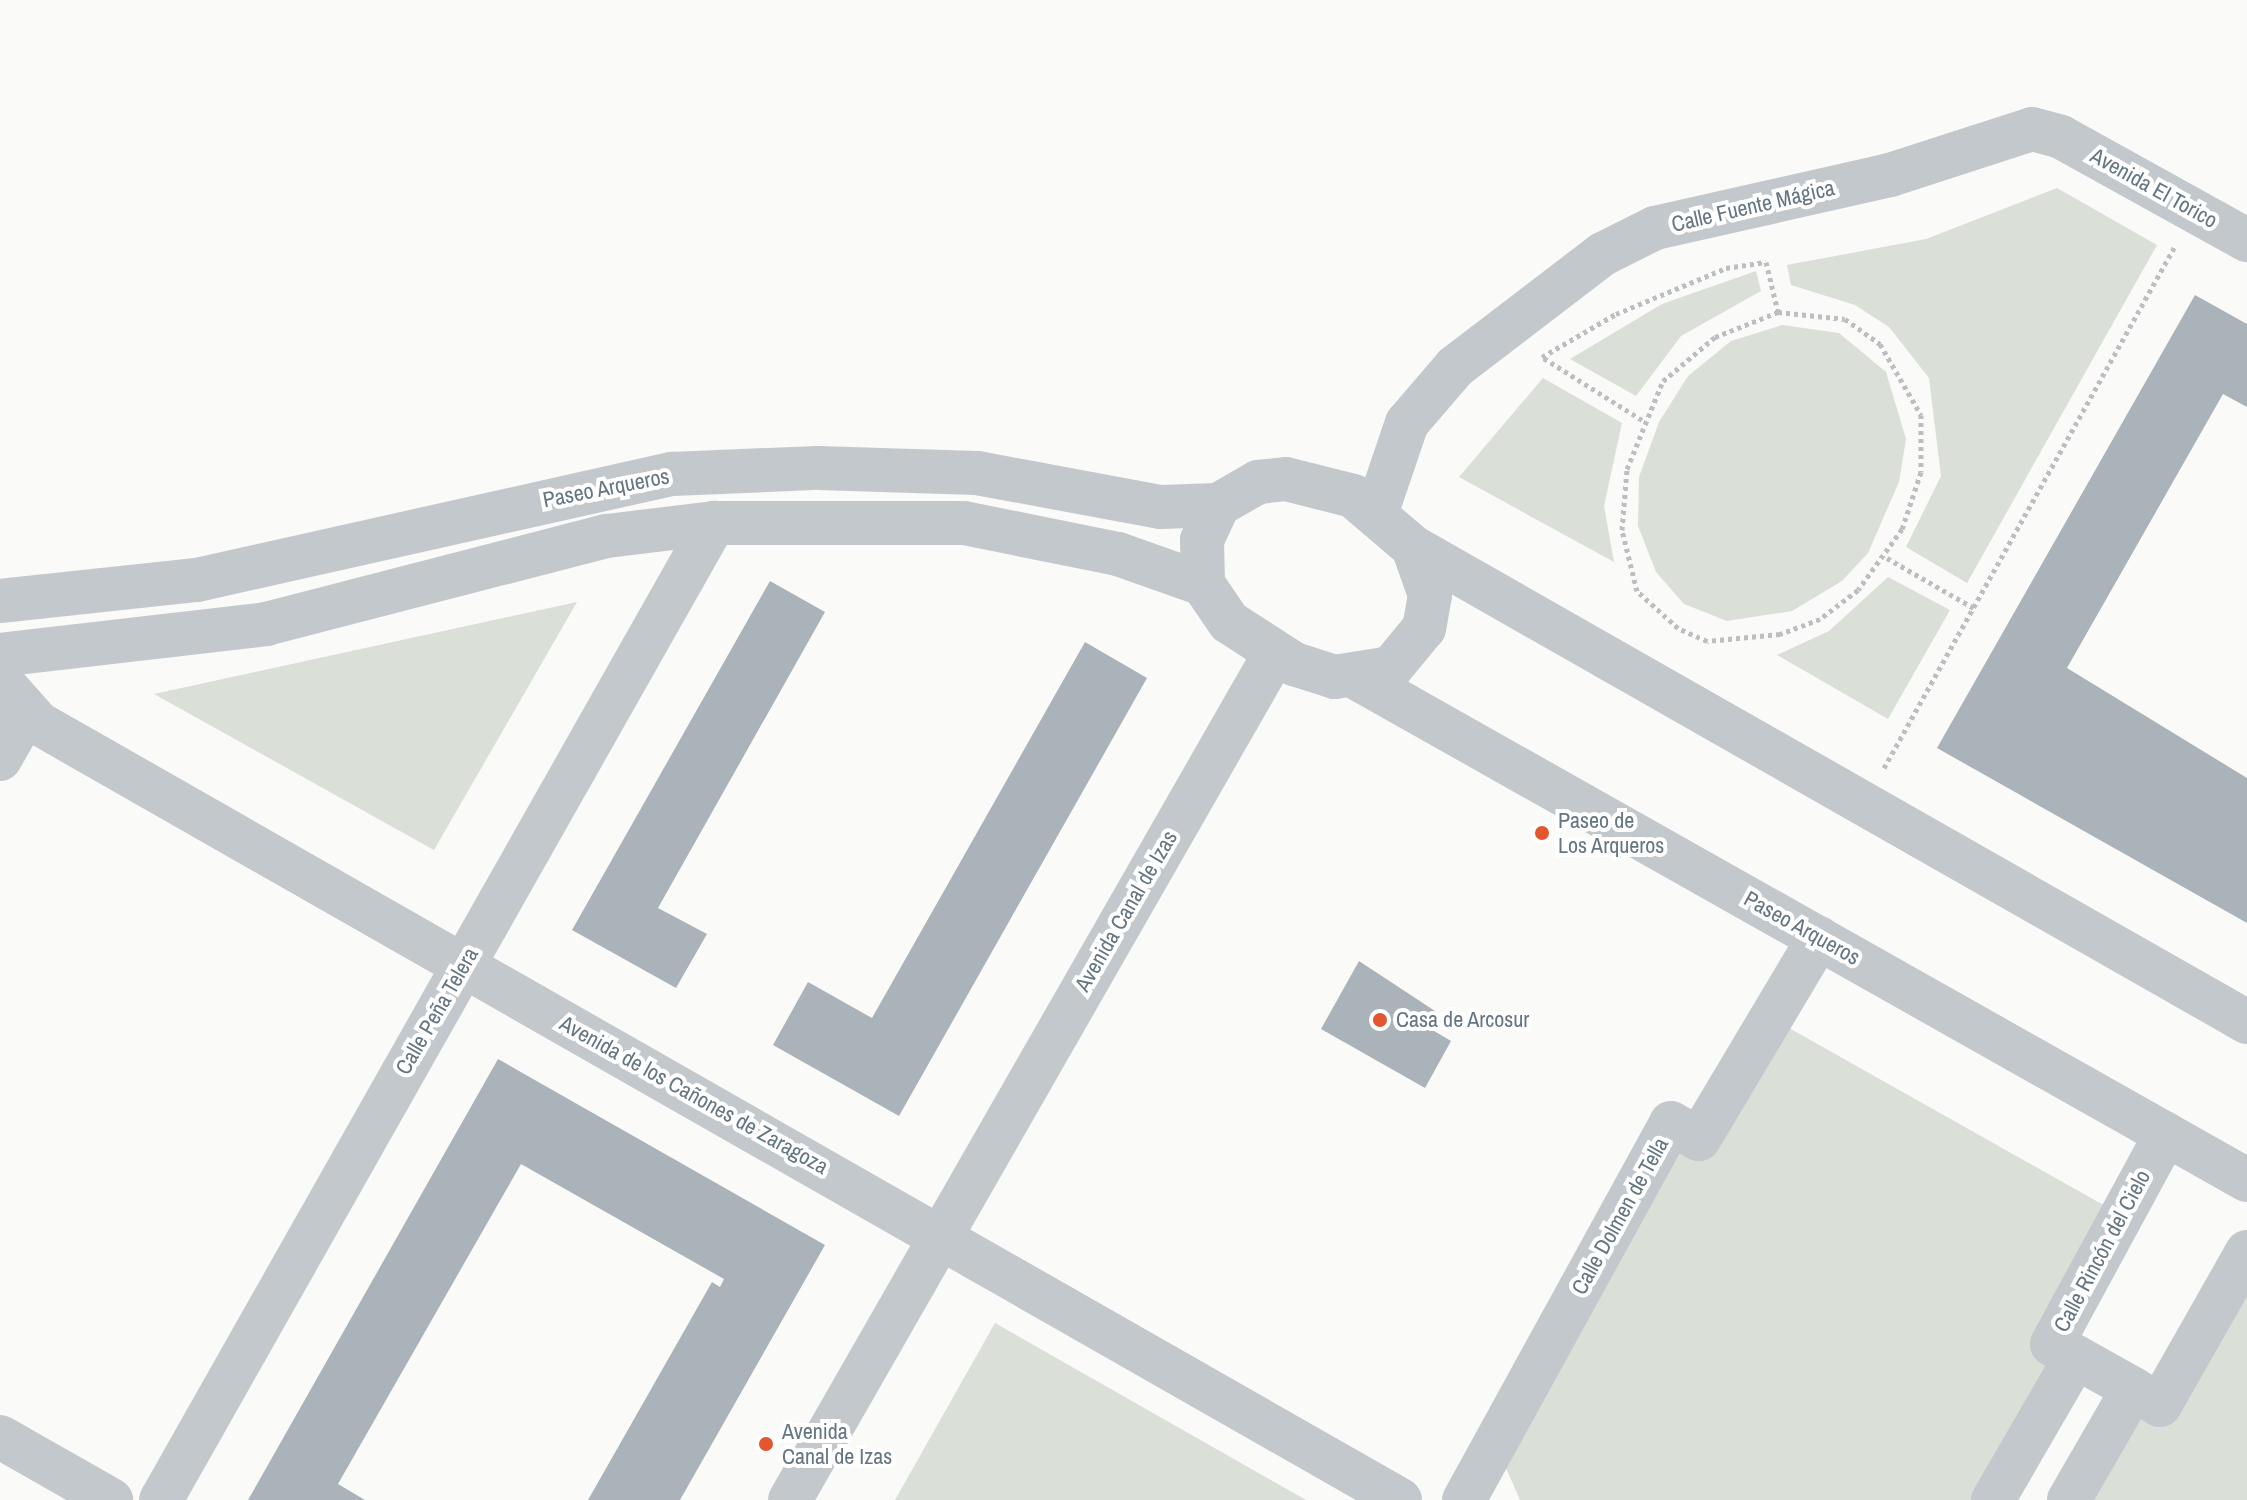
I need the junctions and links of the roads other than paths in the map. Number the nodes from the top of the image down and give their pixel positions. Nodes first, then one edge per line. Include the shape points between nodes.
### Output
1 (2061, 137) joint
2 (2247, 240) edge
3 (1218, 505) junction
4 (1377, 511) junction
5 (714, 523) junction
6 (1413, 547) junction
7 (1203, 584) junction
8 (0, 601) edge
9 (0, 655) edge
10 (1274, 655) junction
11 (1355, 677) junction
12 (13, 696) edge
13 (0, 759) edge
14 (1819, 938) junction
15 (463, 966) junction
16 (2244, 1012) edge
17 (2166, 1134) junction
18 (2247, 1180) edge
19 (941, 1233) junction
20 (2247, 1252) edge
21 (2076, 1357) junction
22 (2133, 1389) junction
23 (0, 1437) edge
24 (111, 1500) edge
25 (161, 1500) edge
26 (790, 1500) edge
27 (1400, 1500) edge
28 (1464, 1500) edge
29 (1993, 1500) edge
30 (2069, 1500) edge

1 - 2 street, Avenida El Torico
1 - 4 street, Calle Fuente Mágica via 2032,129 1890,175 1720,208 1603,254 1524,309 1423,401 1395,450
3 - 4 street via 1258,482 1286,479 1321,485
3 - 7 street via 1202,540
3 - 8 street, Paseo Arqueros via 1161,507 977,473 804,468 672,474 197,580
4 - 6 street
5 - 7 street via 964,523 1118,554
5 - 9 street via 607,536 266,624
5 - 15 street, Calle Peña Telera
6 - 11 street via 1430,595 1419,643 1391,668
6 - 16 street via 1864,804
7 - 10 street via 1229,622
10 - 11 street via 1316,673
10 - 19 street, Avenida Canal de Izas
11 - 14 street, Paseo Arqueros
12 - 13 street
12 - 15 street, Avenida de los Cañones de Zaragoza
14 - 17 street, Paseo Arqueros
14 - 28 street, Calle Dolmen de Tella via 1699,1139 1671,1123
15 - 19 street, Avenida de los Cañones de Zaragoza
15 - 25 street, Calle Peña Telera
17 - 18 street, Paseo Arqueros
17 - 21 street, Calle Rincón del Cielo via 2052,1344
19 - 26 street, Avenida Canal de Izas
19 - 27 street, Avenida de los Cañones de Zaragoza
20 - 22 street, Calle Rincón del Cielo via 2160,1405
21 - 22 street, Calle Rincón del Cielo
21 - 29 street, Calle Rincón del Cielo
22 - 30 street
23 - 24 street

